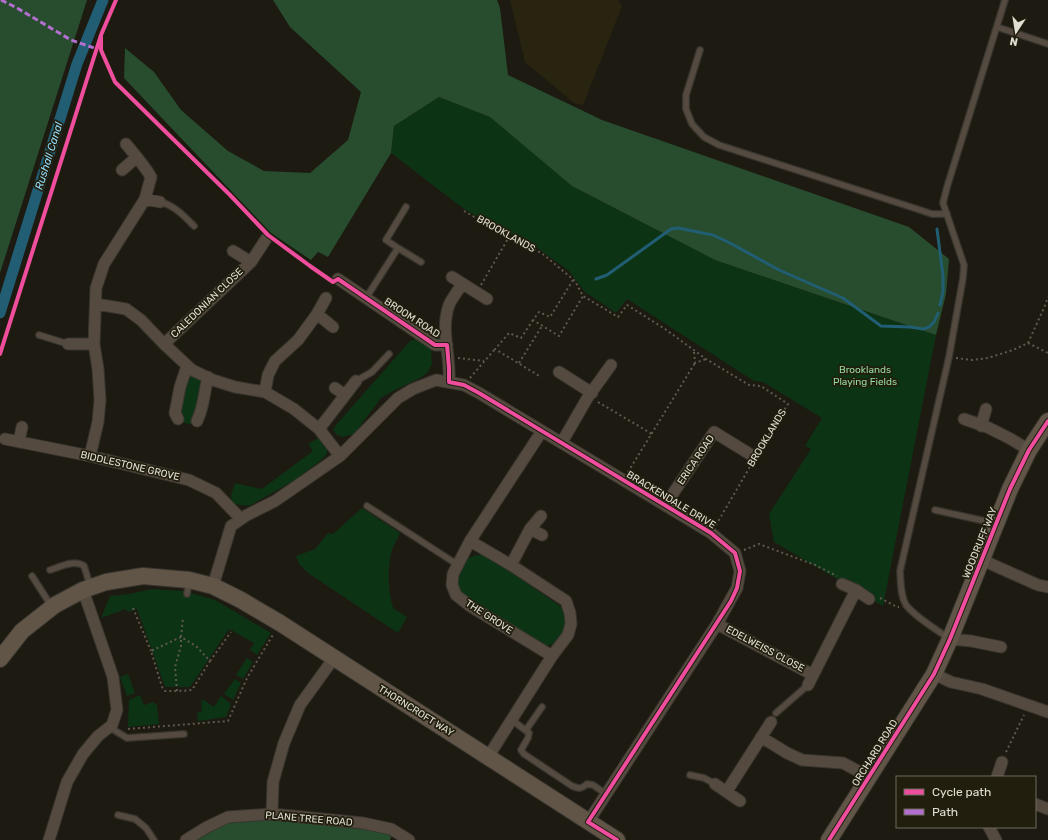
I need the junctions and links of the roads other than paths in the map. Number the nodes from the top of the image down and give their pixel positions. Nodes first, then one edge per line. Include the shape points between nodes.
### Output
1 (1005, 0) edge
2 (996, 27) junction
3 (1048, 44) edge
4 (700, 50) dead end
5 (126, 144) dead end
6 (137, 157) junction
7 (122, 170) dead end
8 (145, 199) junction
9 (160, 202) joint
10 (406, 207) dead end
11 (947, 214) junction
12 (194, 226) dead end
13 (266, 239) dead end
14 (398, 248) junction
15 (234, 251) dead end
16 (251, 262) junction
17 (421, 262) dead end
18 (452, 277) dead end
19 (338, 279) dead end
20 (462, 284) junction
21 (326, 298) dead end
22 (366, 298) junction
23 (487, 299) dead end
24 (96, 304) junction
25 (317, 314) junction
26 (333, 327) dead end
27 (39, 335) dead end
28 (68, 344) joint
29 (94, 344) junction
30 (164, 344) junction
31 (447, 345) junction
32 (389, 354) dead end
33 (611, 365) dead end
34 (187, 366) junction
35 (559, 372) dead end
36 (208, 377) junction
37 (356, 381) joint
38 (449, 382) junction
39 (335, 388) dead end
40 (265, 392) junction
41 (345, 395) junction
42 (590, 395) junction
43 (986, 409) dead end
44 (178, 419) dead end
45 (964, 419) dead end
46 (1048, 420) edge
47 (197, 421) dead end
48 (981, 426) junction
49 (22, 427) dead end
50 (319, 429) junction
51 (542, 431) junction
52 (5, 439) dead end
53 (19, 442) junction
54 (562, 442) junction
55 (1028, 450) junction
56 (90, 456) junction
57 (340, 456) junction
58 (754, 457) road end
59 (666, 504) junction
60 (367, 506) dead end
61 (935, 510) dead end
62 (542, 516) dead end
63 (241, 518) junction
64 (996, 524) junction
65 (530, 529) junction
66 (542, 535) dead end
67 (470, 541) junction
68 (982, 560) junction
69 (458, 565) junction
70 (511, 565) junction
71 (50, 570) dead end
72 (32, 576) dead end
73 (841, 581) road end
74 (213, 586) junction
75 (1048, 587) edge
76 (87, 589) junction
77 (856, 590) junction
78 (874, 599) road end
79 (52, 608) junction
80 (717, 624) junction
81 (950, 639) junction
82 (1001, 647) dead end
83 (552, 656) junction
84 (334, 658) junction
85 (0, 659) edge
86 (934, 674) junction
87 (810, 680) junction
88 (542, 707) dead end
89 (1048, 712) edge
90 (773, 718) joint
91 (512, 720) junction
92 (110, 726) junction
93 (526, 730) junction
94 (184, 734) dead end
95 (761, 737) junction
96 (488, 757) junction
97 (1002, 762) road end
98 (690, 775) dead end
99 (997, 776) edge
100 (869, 777) junction
101 (715, 784) joint
102 (727, 792) junction
103 (606, 794) junction
104 (740, 801) dead end
105 (1036, 804) edge
106 (1048, 809) edge
107 (272, 814) junction
108 (118, 815) dead end
109 (588, 822) junction
110 (990, 828) edge
111 (606, 837) edge
112 (49, 840) edge
113 (154, 840) edge
114 (186, 840) edge
115 (409, 840) edge
116 (829, 840) edge
117 (996, 840) edge

1 - 2 lane
2 - 3 lane
2 - 11 lane via 947,187 943,203
4 - 11 lane via 686,95 686,109 692,124 704,137 719,145 917,210
5 - 6 street
6 - 7 street
6 - 8 street via 151,177
8 - 9 street
8 - 24 street via 104,264 96,288
9 - 12 lane via 176,209
10 - 14 lane via 386,240
11 - 81 lane via 964,265 949,357 900,571 901,590 906,604 914,613
13 - 16 street, CALEDONIAN CLOSE
14 - 17 lane
14 - 22 lane
15 - 16 street, CALEDONIAN CLOSE
16 - 30 street, CALEDONIAN CLOSE
18 - 20 street
19 - 22 street, BROOM ROAD
20 - 23 street
20 - 31 street, BROOM ROAD via 449,304 445,322
21 - 25 street
22 - 31 street, BROOM ROAD via 435,345
24 - 29 street
24 - 30 street via 126,308
25 - 26 street
25 - 40 street via 298,340 275,361 268,375
27 - 28 lane
28 - 29 street
29 - 56 street via 100,400
30 - 34 street
31 - 38 street, BROOM ROAD
32 - 37 lane via 372,372
33 - 42 street
34 - 36 street
34 - 44 street via 175,413
35 - 42 street
36 - 40 street via 235,387
36 - 47 street via 202,412
37 - 41 street
38 - 51 street, BRACKENDALE DRIVE via 479,393
38 - 57 street, BRACKENDALE DRIVE via 436,380 398,398
39 - 41 street
40 - 50 street
41 - 50 street
42 - 54 street
43 - 48 street
45 - 48 street
46 - 55 street, WOODRUFF WAY
48 - 55 street via 1009,438
49 - 53 street
50 - 57 street
51 - 54 street, BRACKENDALE DRIVE
51 - 67 street, THE GROVE
52 - 53 street, BIDDLESTONE GROVE
53 - 56 street, BIDDLESTONE GROVE
54 - 59 street, BRACKENDALE DRIVE
55 - 64 street, WOODRUFF WAY
56 - 63 street, BIDDLESTONE GROVE via 189,480 216,493
57 - 63 street, BRACKENDALE DRIVE via 275,501
58 - 59 street, ERICA ROAD via 714,432
59 - 80 street, BRACKENDALE DRIVE via 711,533 735,553 740,571 737,588
60 - 69 lane
61 - 64 lane
62 - 65 street
63 - 74 street, BRACKENDALE DRIVE via 231,526
64 - 68 street, WOODRUFF WAY
65 - 66 street
65 - 70 street
67 - 69 street, THE GROVE
67 - 70 street
68 - 75 street
68 - 81 street, WOODRUFF WAY
69 - 83 street, THE GROVE via 453,574 452,585 456,595
70 - 83 street via 566,601 572,624 568,635
71 - 76 lane via 69,564 82,564
72 - 79 lane
73 - 77 street
74 - 76 street, THORNCROFT WAY via 188,587 143,576 106,582
74 - 84 street, THORNCROFT WAY via 280,623
76 - 79 street, THORNCROFT WAY
76 - 92 street via 113,677 117,710
77 - 78 street
77 - 87 street, EDELWEISS CLOSE
79 - 85 street, THORNCROFT WAY via 22,631
80 - 87 street, EDELWEISS CLOSE
80 - 103 street
81 - 82 street
81 - 86 street, WOODRUFF WAY
83 - 91 street
84 - 96 street, THORNCROFT WAY
84 - 107 street via 300,705 284,743 273,782
86 - 89 street via 951,682 982,689
86 - 100 street, ORCHARD ROAD
87 - 90 lane
88 - 93 lane
90 - 95 street
91 - 93 lane
91 - 96 street
92 - 94 lane via 127,738
92 - 112 street via 83,754 66,782
93 - 103 lane via 529,733 528,738 521,750 524,754 578,789 587,784 593,785
95 - 100 street via 802,760 843,763
95 - 102 street
96 - 109 street, THORNCROFT WAY
97 - 99 street
98 - 101 lane
100 - 116 street, ORCHARD ROAD
101 - 102 street
102 - 104 street
103 - 109 street
105 - 106 street
107 - 114 street, PLANE TREE ROAD via 228,817
107 - 115 street, PLANE TREE ROAD via 391,828
108 - 113 lane via 136,819
109 - 111 street, THORNCROFT WAY
110 - 117 street

